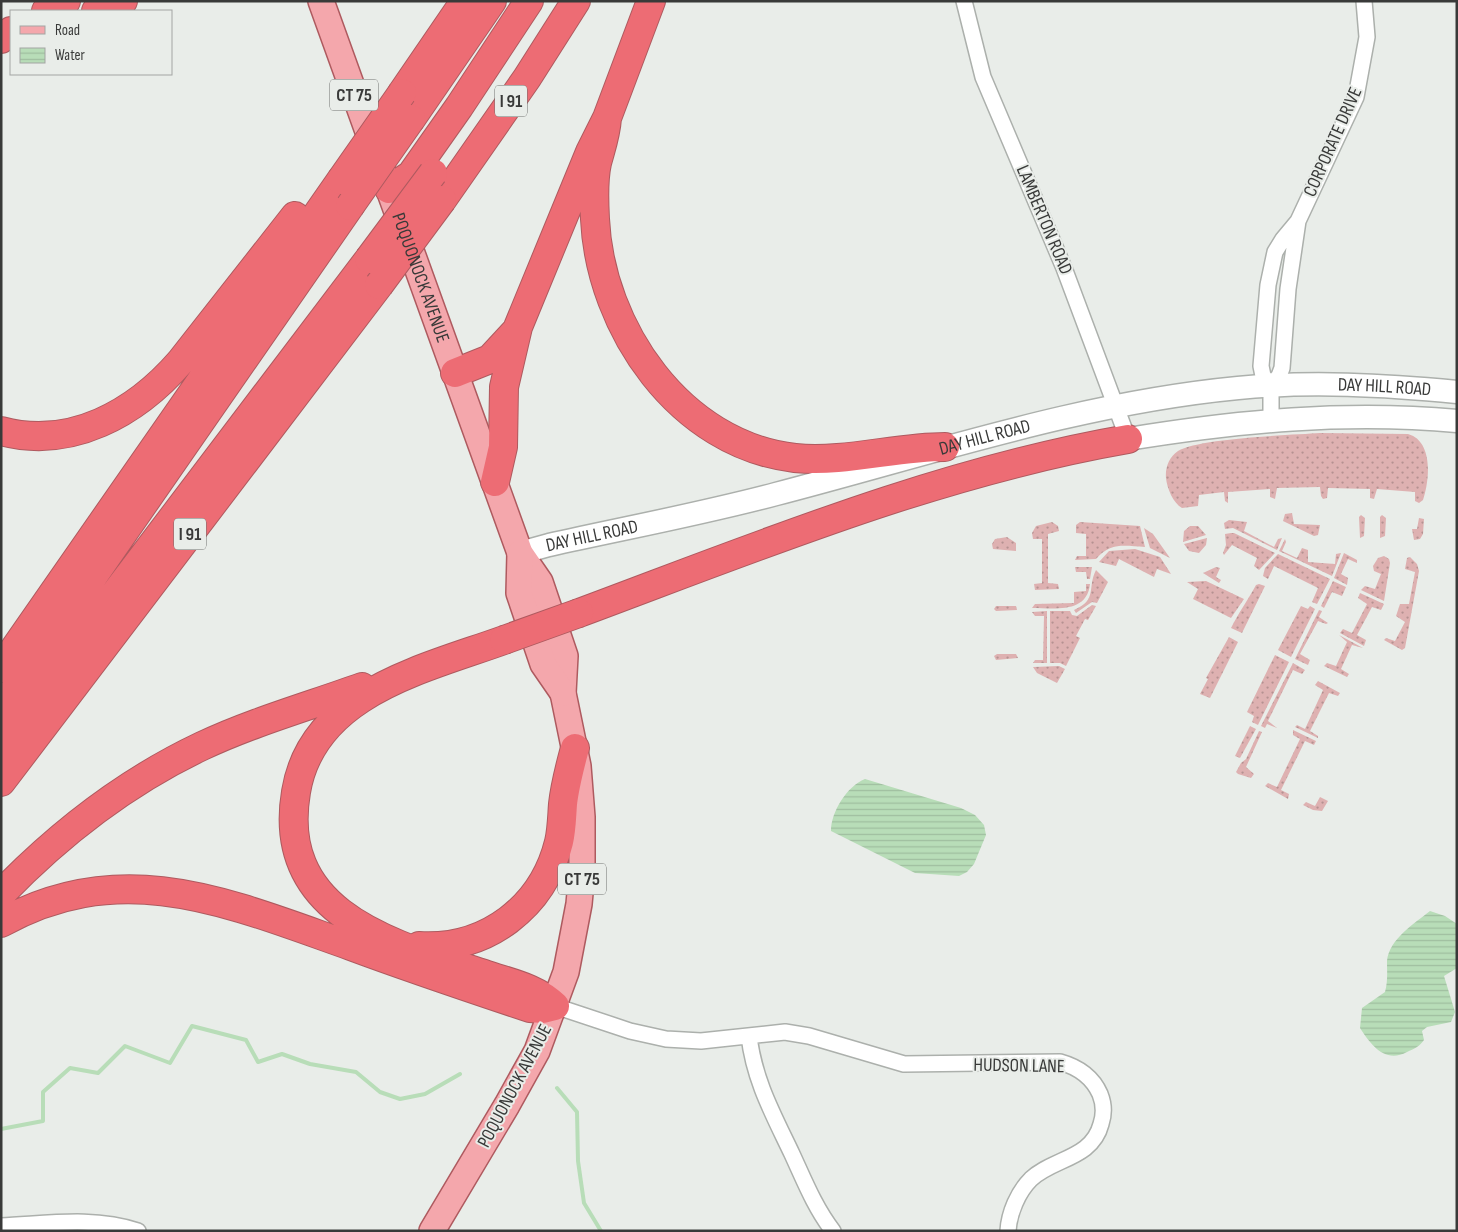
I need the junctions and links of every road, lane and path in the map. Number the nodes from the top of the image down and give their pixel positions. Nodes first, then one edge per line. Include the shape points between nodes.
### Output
1 (66, 1) edge
2 (123, 1) edge
3 (321, 1) edge
4 (465, 1) edge
5 (492, 1) edge
6 (510, 1) edge
7 (529, 1) edge
8 (548, 1) edge
9 (576, 1) edge
10 (651, 1) edge
11 (964, 1) edge
12 (1364, 1) edge
13 (48, 10) edge
14 (99, 10) edge
15 (607, 118) junction
16 (341, 180) junction
17 (389, 189) junction
18 (1298, 221) junction
19 (518, 327) junction
20 (455, 374) junction
21 (1271, 386) junction
22 (1457, 392) edge
23 (1115, 405) junction
24 (1271, 420) junction
25 (1457, 420) edge
26 (1, 431) edge
27 (1128, 439) junction
28 (945, 447) junction
29 (495, 482) junction
30 (520, 553) junction
31 (1, 668) edge
32 (407, 675) junction
33 (1, 708) edge
34 (1, 744) edge
35 (575, 748) junction
36 (1, 782) edge
37 (1, 894) edge
38 (1, 923) edge
39 (389, 940) junction
40 (555, 1006) junction
41 (749, 1036) junction
42 (1, 1226) edge
43 (138, 1231) edge
44 (432, 1231) edge
45 (833, 1231) edge
46 (1008, 1231) edge

1 - 13 highway
2 - 14 highway
3 - 17 main road, POQUONOCK AVENUE / CT 75
4 - 16 highway, bridge
5 - 33 highway, bridge
6 - 17 highway via 397,164
7 - 17 highway via 411,175
8 - 34 highway, bridge via 433,173
9 - 36 highway, I 91, bridge via 442,200
10 - 15 highway
11 - 23 street, LAMBERTON ROAD via 983,78 1064,268
12 - 18 street, CORPORATE DRIVE via 1367,37 1356,97
15 - 19 highway
15 - 28 highway via 595,179 595,220 602,269 625,333 672,395 721,432 754,448 781,455 828,458 907,448
16 - 26 highway via 300,210 181,361 142,398 108,420 74,432 35,437
16 - 31 highway
17 - 20 main road, POQUONOCK AVENUE / CT 75
18 - 21 street, CORPORATE DRIVE via 1288,289 1282,368
18 - 21 street, CORPORATE DRIVE via 1277,247 1269,275 1262,366 1263,376
19 - 20 highway via 490,359
19 - 29 highway via 504,387 503,447
20 - 29 main road, POQUONOCK AVENUE / CT 75
21 - 22 main road, DAY HILL ROAD via 1378,386
21 - 23 main road, DAY HILL ROAD via 1209,391
21 - 24 street, CORPORATE DRIVE
23 - 27 street, LAMBERTON ROAD
23 - 28 main road, DAY HILL ROAD
24 - 25 main road, DAY HILL ROAD via 1364,416
24 - 27 main road, DAY HILL ROAD
27 - 32 highway, bridge via 1032,458 936,484
28 - 30 main road, DAY HILL ROAD via 741,503
29 - 30 main road, POQUONOCK AVENUE / CT 75
30 - 35 main road, POQUONOCK AVENUE / CT 75 via 520,593 543,664 563,693
32 - 37 highway via 374,683 224,737 161,767 90,815
32 - 39 highway via 355,702 323,730 304,764 294,802 296,844 315,885 347,919
35 - 39 highway via 556,852 541,886 527,906 496,930 458,944 428,947
35 - 40 main road, POQUONOCK AVENUE / CT 75 via 582,817 582,871 574,940
38 - 40 highway via 43,903 83,893 130,888 170,891 250,911 530,1008 542,1010
39 - 40 highway via 535,991
40 - 41 street, HUDSON LANE via 623,1029 666,1039 701,1041
40 - 44 main road, POQUONOCK AVENUE / CT 75 via 522,1080
41 - 45 street via 756,1074 764,1095 820,1213
41 - 46 street, HUDSON LANE via 785,1032 809,1036 904,1064 1060,1062 1076,1067 1088,1076 1100,1094 1103,1117 1100,1130 1083,1150 1044,1170 1023,1188
42 - 43 street via 88,1222 120,1225

